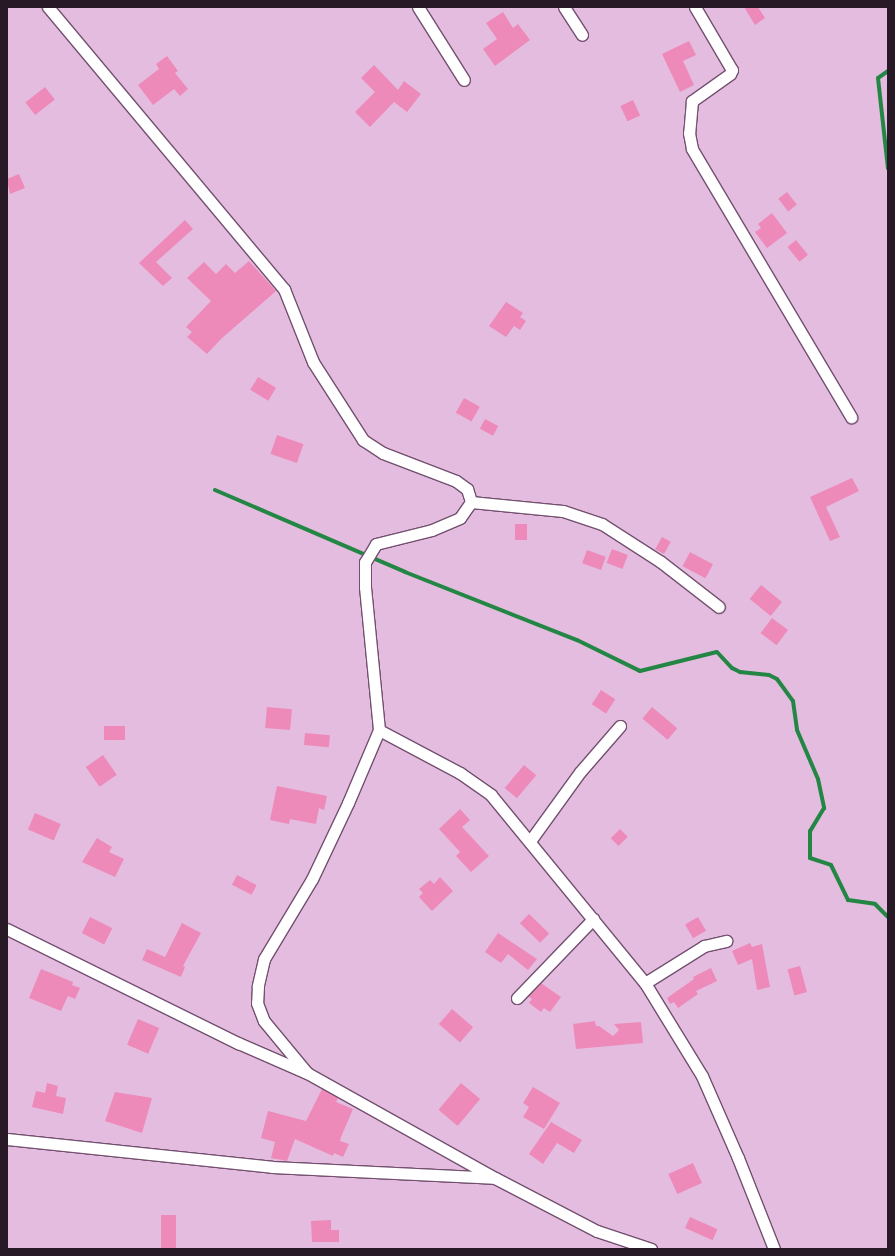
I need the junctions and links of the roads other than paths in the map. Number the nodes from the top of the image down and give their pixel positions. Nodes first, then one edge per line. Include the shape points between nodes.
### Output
1 (48, 7) edge
2 (418, 7) edge
3 (564, 7) edge
4 (695, 7) edge
5 (582, 35) dead end
6 (464, 80) dead end
7 (851, 417) dead end
8 (470, 502) junction
9 (719, 607) dead end
10 (620, 726) dead end
11 (379, 730) junction
12 (530, 840) junction
13 (592, 919) junction
14 (7, 929) edge
15 (726, 940) dead end
16 (645, 983) junction
17 (517, 998) dead end
18 (307, 1073) junction
19 (7, 1140) edge
20 (495, 1178) junction
21 (652, 1249) edge
22 (774, 1249) edge

1 - 8 street via 284,289 313,362 363,440 383,453 456,481 467,489
2 - 6 street
3 - 5 street
4 - 7 street via 732,70 692,101 689,133 692,148
8 - 9 street via 563,511 602,524 661,562
8 - 11 street via 460,518 449,524 376,544 365,562 365,587
10 - 12 street via 580,772
11 - 12 street via 460,773 491,796
11 - 18 street via 312,879 264,959 257,1003 264,1021
12 - 13 street
13 - 16 street
13 - 17 street
14 - 18 street via 238,1043
15 - 16 street via 704,946
16 - 22 street via 702,1076
18 - 20 street
19 - 20 street via 272,1167
20 - 21 street via 597,1231

